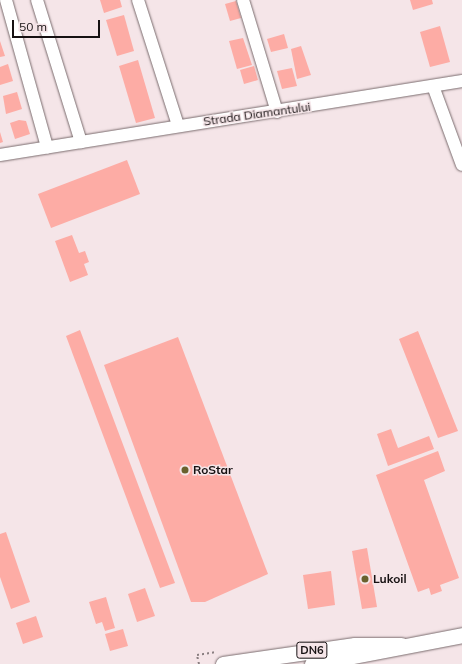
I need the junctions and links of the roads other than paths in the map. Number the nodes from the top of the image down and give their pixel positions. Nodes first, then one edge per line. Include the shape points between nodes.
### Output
1 (6, 0) edge
2 (37, 0) edge
3 (138, 0) edge
4 (243, 0) edge
5 (462, 81) edge
6 (433, 86) junction
7 (277, 112) junction
8 (178, 126) junction
9 (81, 142) junction
10 (47, 147) junction
11 (0, 155) edge
12 (462, 165) edge
13 (462, 635) edge
14 (401, 645) junction
15 (219, 658) edge
16 (312, 664) edge

1 - 10 street
2 - 9 street
3 - 8 street
4 - 7 street
5 - 6 street, Strada Diamantului
6 - 7 street, Strada Diamantului
6 - 12 street
7 - 8 street, Strada Diamantului
8 - 9 street, Strada Diamantului
9 - 10 street, Strada Diamantului
10 - 11 street, Strada Diamantului
13 - 14 main road, DN6
14 - 15 main road, DN6 via 355,645
14 - 16 main road, DN6

